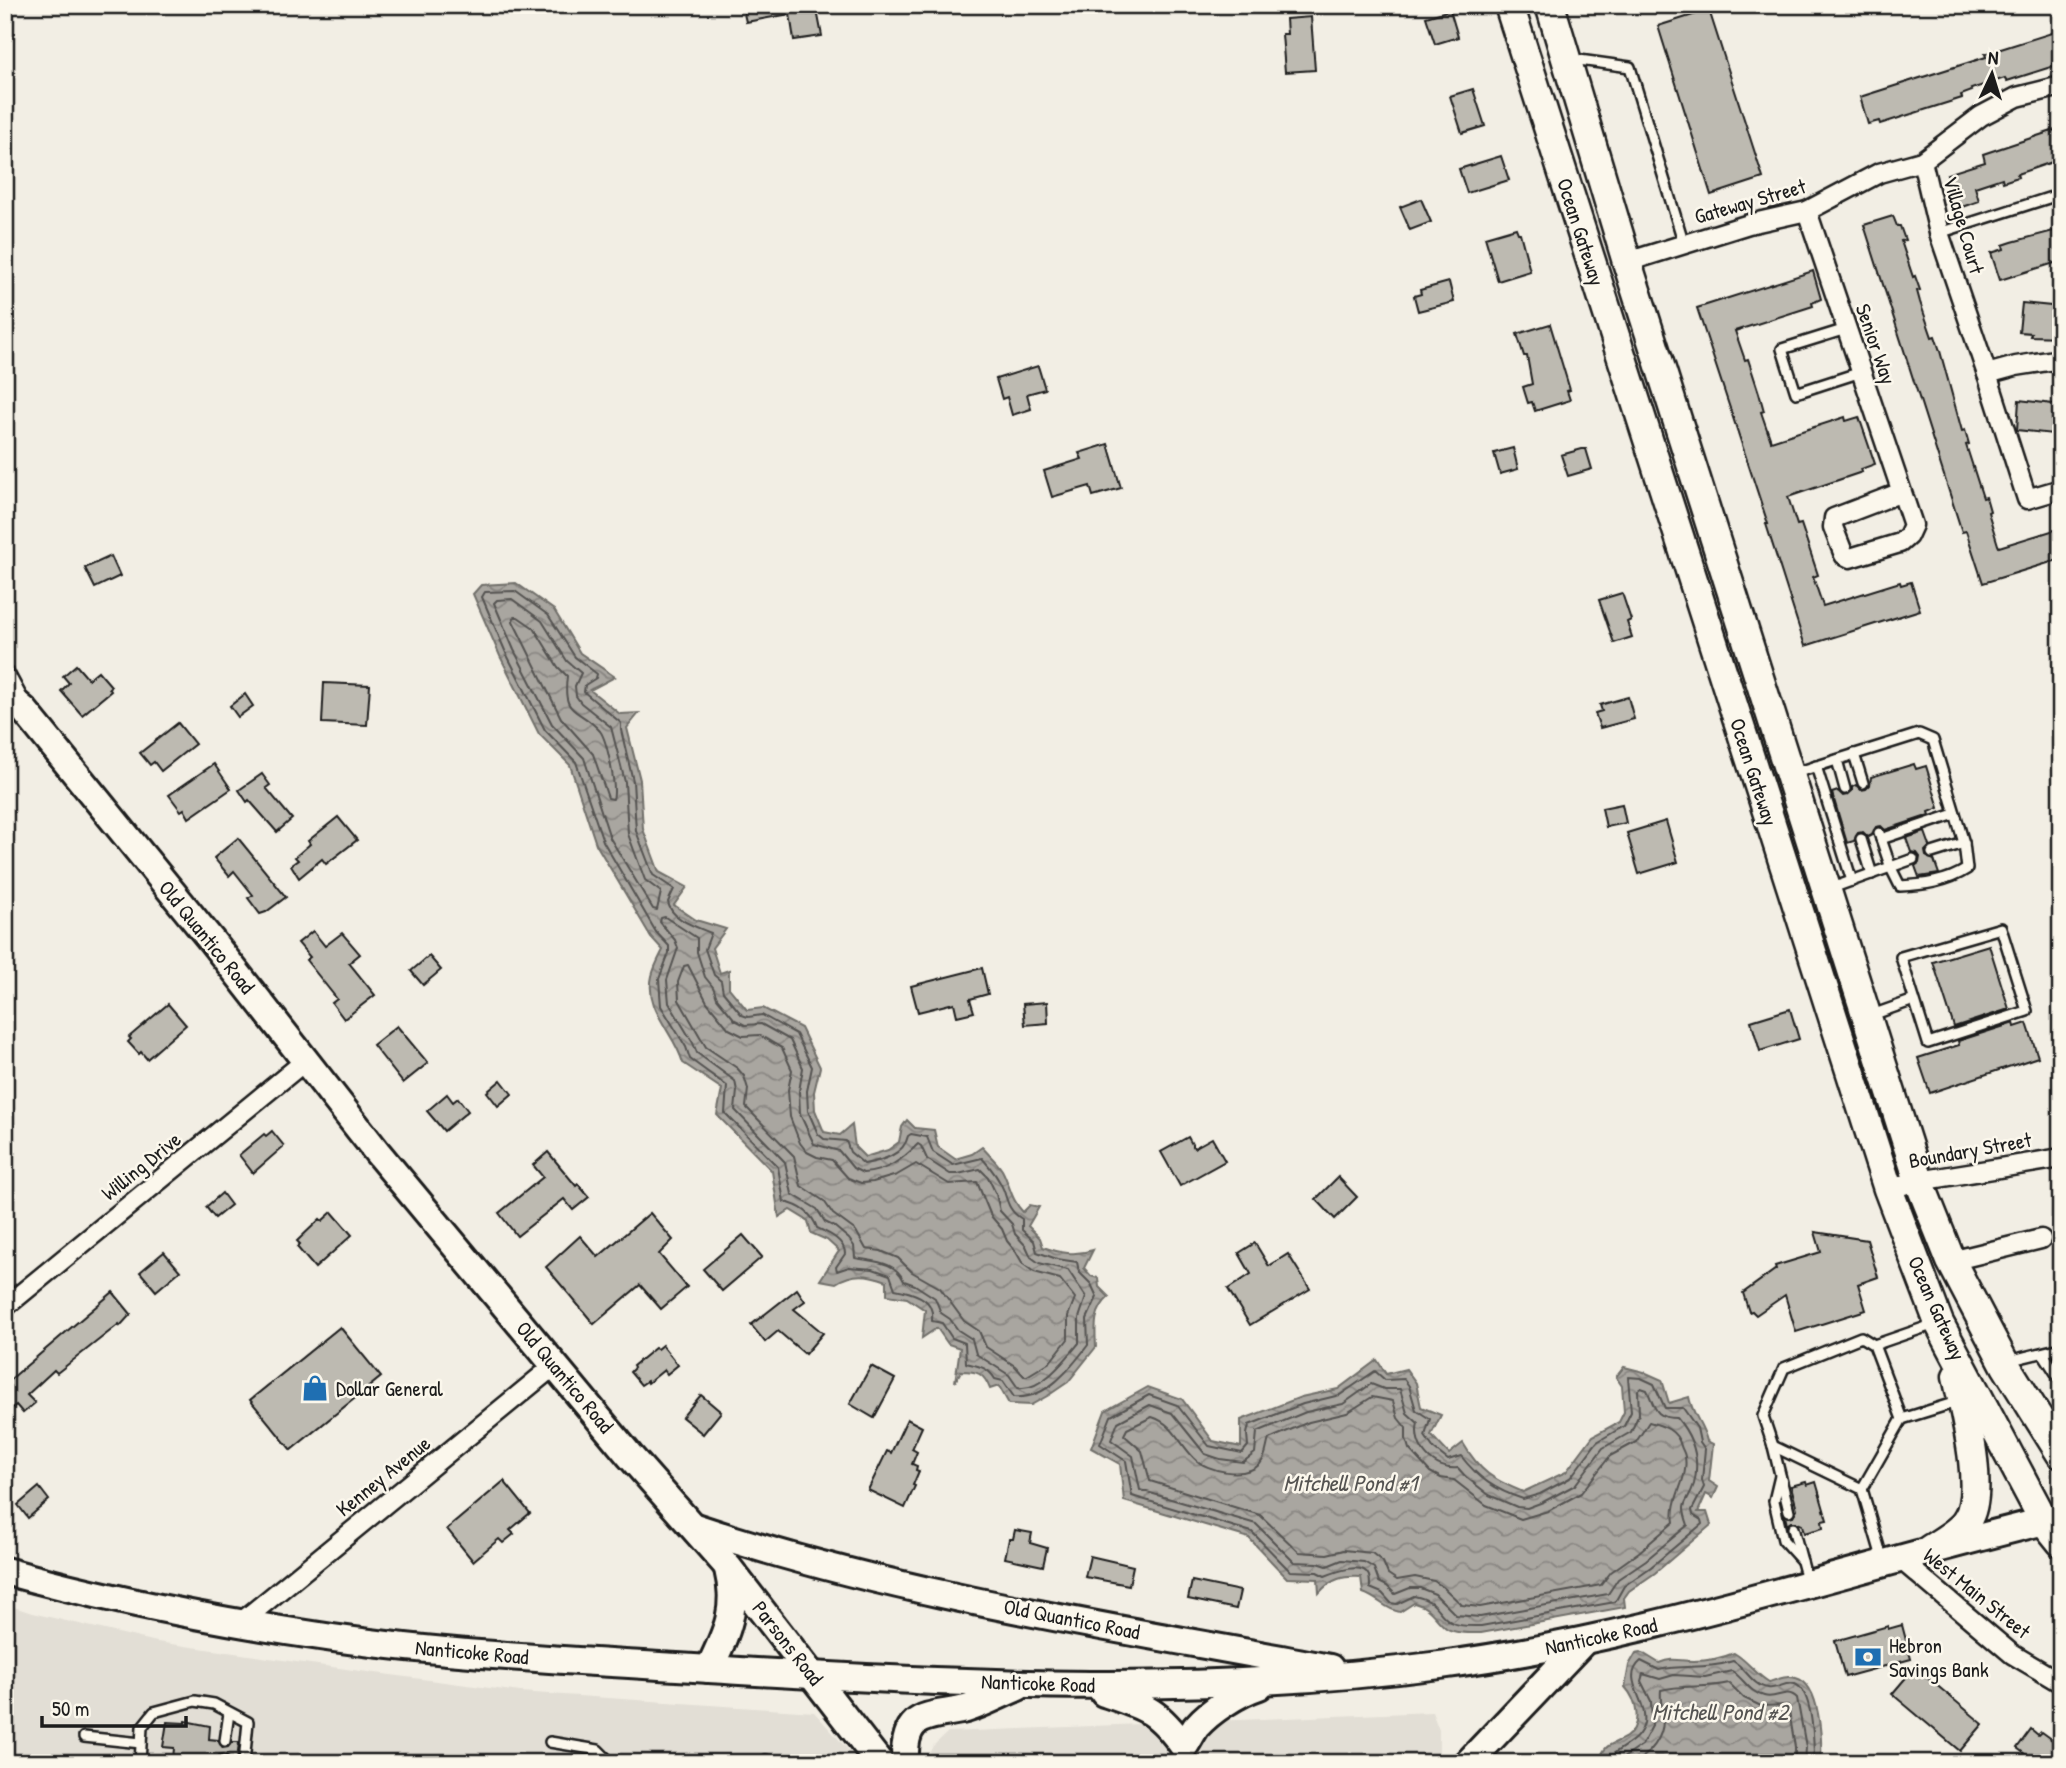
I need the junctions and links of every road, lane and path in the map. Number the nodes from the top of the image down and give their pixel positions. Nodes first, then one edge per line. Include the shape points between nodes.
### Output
1 (1509, 5) edge
2 (1550, 5) edge
3 (1566, 58) junction
4 (2061, 86) edge
5 (1922, 161) junction
6 (2061, 194) edge
7 (1807, 211) junction
8 (1939, 233) junction
9 (1684, 244) junction
10 (1627, 262) junction
11 (1846, 329) junction
12 (2061, 359) edge
13 (1861, 372) junction
14 (1987, 373) junction
15 (2061, 489) edge
16 (1902, 492) junction
17 (5, 675) edge
18 (14, 702) edge
19 (1854, 754) junction
20 (1837, 760) junction
21 (1816, 766) junction
22 (1790, 775) junction
23 (1863, 783) dead end
24 (1845, 789) dead end
25 (1955, 814) junction
26 (1861, 839) dead end
27 (1964, 844) junction
28 (1932, 853) dead end
29 (1913, 859) dead end
30 (1891, 868) junction
31 (1872, 874) junction
32 (1839, 885) junction
33 (1914, 1000) junction
34 (1867, 1017) junction
35 (305, 1061) junction
36 (2061, 1158) edge
37 (1919, 1181) junction
38 (1888, 1189) junction
39 (2041, 1239) dead end
40 (1951, 1261) junction
41 (5, 1307) edge
42 (1945, 1333) junction
43 (1874, 1345) junction
44 (2061, 1348) edge
45 (2043, 1353) junction
46 (2004, 1362) junction
47 (555, 1365) junction
48 (2061, 1381) edge
49 (1962, 1400) junction
50 (1902, 1419) junction
51 (2054, 1438) edge
52 (1773, 1446) junction
53 (1781, 1475) junction
54 (1862, 1489) junction
55 (1789, 1511) dead end
56 (693, 1527) junction
57 (2055, 1527) edge
58 (1793, 1528) dead end
59 (1929, 1550) junction
60 (1892, 1561) junction
61 (727, 1567) junction
62 (5, 1571) edge
63 (1805, 1573) junction
64 (240, 1623) junction
65 (1584, 1641) junction
66 (709, 1669) junction
67 (1362, 1674) junction
68 (813, 1675) junction
69 (1276, 1681) junction
70 (1028, 1683) junction
71 (2061, 1684) edge
72 (1083, 1685) junction
73 (229, 1713) junction
74 (85, 1737) dead end
75 (225, 1741) dead end
76 (550, 1742) dead end
77 (141, 1743) junction
78 (140, 1763) edge
79 (244, 1763) edge
80 (611, 1763) edge
81 (761, 1763) edge
82 (773, 1763) edge
83 (880, 1763) edge
84 (905, 1763) edge
85 (1468, 1763) edge

1 - 38 main road, Ocean Gateway
2 - 3 main road, Ocean Gateway
3 - 9 lane via 1630,67
3 - 10 main road, Ocean Gateway
4 - 5 street, Village Court via 2017,97 1981,116
5 - 7 street, Gateway Street via 1879,173
5 - 8 street, Village Court
6 - 8 lane
7 - 9 street, Gateway Street
7 - 11 street, Senior Way
8 - 14 street, Village Court
9 - 10 street, Gateway Street
10 - 22 main road, Ocean Gateway
11 - 13 street, Senior Way
11 - 13 lane via 1783,349 1796,393
12 - 14 street
13 - 16 street, Senior Way
14 - 15 street, Village Court via 2027,499
16 - 16 street, Senior Way via 1834,518 1844,555 1850,558 1908,536 1913,525
17 - 18 street
18 - 35 main road, Old Quantico Road
19 - 20 lane
19 - 23 lane
19 - 25 lane via 1919,734 1933,740
20 - 21 lane
20 - 24 lane
21 - 22 lane
21 - 32 lane
22 - 32 main road, Ocean Gateway
25 - 27 lane
25 - 30 lane via 1880,836
26 - 31 lane
27 - 28 lane
27 - 30 lane via 1967,869 1959,874 1924,885 1900,886
29 - 30 lane
30 - 31 lane
31 - 32 lane
32 - 34 main road, Ocean Gateway
33 - 33 lane via 1928,1043 2027,1011 2001,928 1901,957
33 - 34 lane
34 - 37 main road, Ocean Gateway
35 - 41 street, Willing Drive
35 - 47 main road, Old Quantico Road
36 - 37 street, Boundary Street
37 - 38 street, Boundary Street
37 - 40 main road, Ocean Gateway
38 - 42 main road, Ocean Gateway
39 - 40 street
40 - 46 main road, Ocean Gateway
42 - 43 lane
42 - 49 main road
42 - 57 main road, Ocean Gateway
43 - 50 lane
43 - 52 lane via 1861,1337 1784,1368 1763,1416
44 - 45 lane
45 - 46 lane
45 - 48 lane
46 - 51 main road, Ocean Gateway
47 - 56 main road, Old Quantico Road
47 - 64 street, Kenney Avenue
49 - 50 lane
49 - 59 main road via 1975,1503 1967,1522
50 - 54 lane
52 - 53 lane
52 - 54 lane
53 - 55 lane
53 - 63 lane via 1774,1501 1783,1540
54 - 60 lane
56 - 61 main road, Parsons Road
56 - 67 main road, Old Quantico Road via 855,1573 1059,1618
57 - 59 main road, Nanticoke Road
58 - 63 lane
59 - 60 main road, Nanticoke Road
60 - 63 main road, Nanticoke Road
60 - 71 street, West Main Street via 2012,1654
61 - 66 main road via 733,1590 731,1614 726,1636
61 - 68 main road, Parsons Road
62 - 64 main road, Nanticoke Road
63 - 65 main road, Nanticoke Road
64 - 66 main road, Nanticoke Road via 416,1647
65 - 67 main road, Nanticoke Road
65 - 85 main road
66 - 68 main road, Nanticoke Road
67 - 69 main road, Nanticoke Road
68 - 70 main road, Nanticoke Road
68 - 83 main road, Parsons Road
69 - 72 main road, Nanticoke Road
69 - 72 main road via 1244,1691 1218,1710 1197,1727 1185,1751 1166,1722 1142,1705
70 - 72 main road, Nanticoke Road
70 - 84 main road via 966,1709 918,1720 908,1733
73 - 75 lane
73 - 77 lane via 195,1701 155,1712 142,1727
73 - 79 lane via 248,1722
74 - 77 lane
76 - 80 lane via 598,1750
77 - 78 lane
81 - 82 lane

